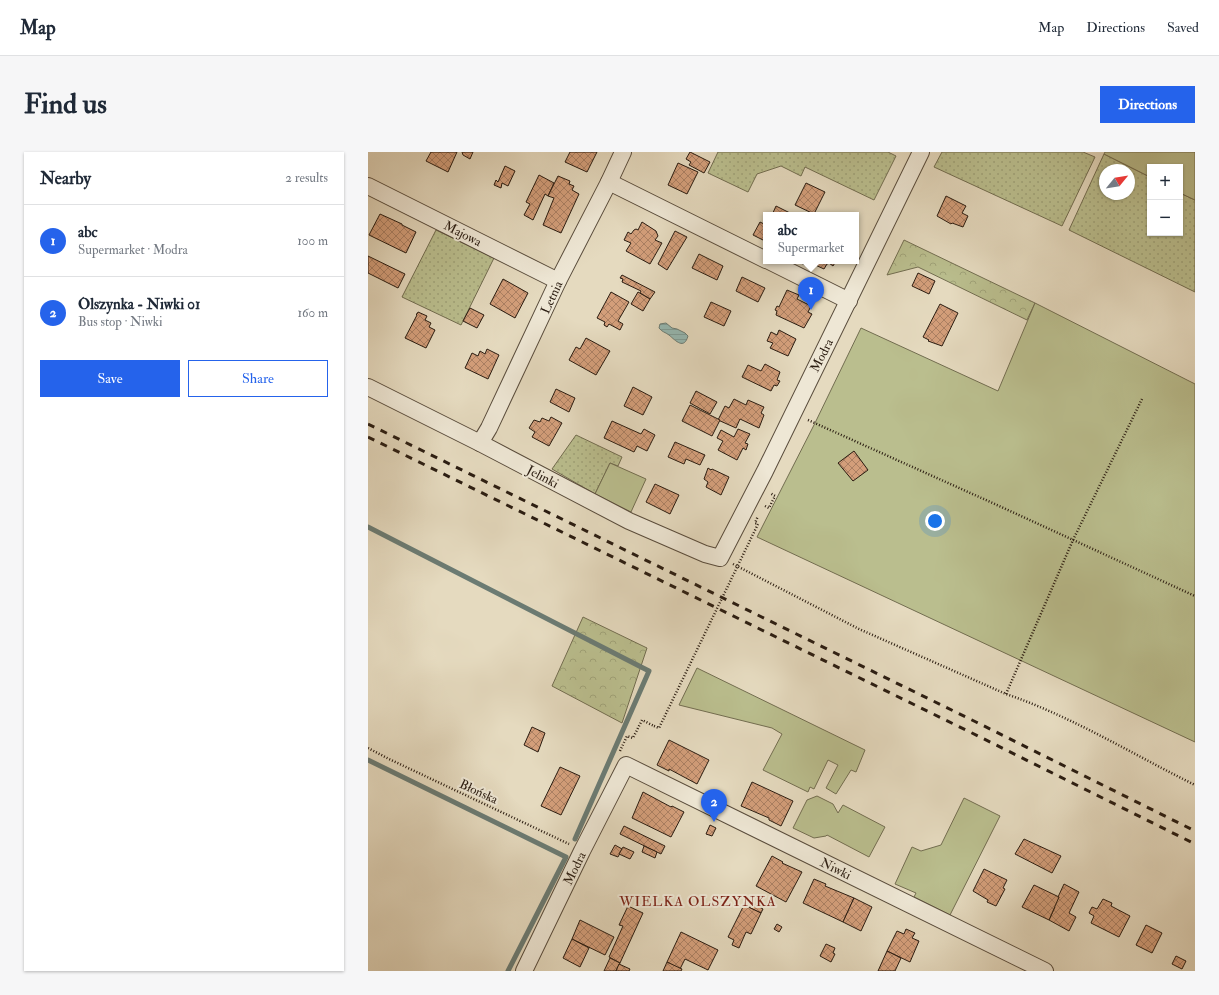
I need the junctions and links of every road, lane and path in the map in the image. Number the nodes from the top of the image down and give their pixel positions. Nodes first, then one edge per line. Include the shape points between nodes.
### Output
1 (623, 152) edge
2 (921, 152) edge
3 (609, 182) junction
4 (368, 186) edge
5 (763, 259) edge
6 (775, 264) edge
7 (558, 281) junction
8 (849, 300) junction
9 (368, 387) edge
10 (1142, 399) dead end
11 (815, 423) dead end
12 (480, 443) junction
13 (758, 516) dead end
14 (1073, 540) junction
15 (720, 558) junction
16 (1195, 596) edge
17 (1006, 694) junction
18 (368, 748) edge
19 (620, 751) dead end
20 (626, 766) joint
21 (1195, 785) edge
22 (582, 851) junction
23 (524, 971) edge
24 (1045, 971) edge

1 - 3 street, Letnia
2 - 8 street, Modra
3 - 5 street
3 - 7 street, Letnia
4 - 7 street, Majowa
6 - 8 street
7 - 12 street, Letnia
8 - 15 street, Modra
9 - 12 street, Jelinki
10 - 14 path
11 - 14 path
12 - 15 street, Jelinki via 629,521
13 - 19 path, bridge via 755,523 758,524 659,728 642,720 633,738 627,736
14 - 16 path
14 - 17 path
15 - 17 path via 859,629
17 - 21 path via 1093,731
18 - 22 path, Błońska
20 - 22 street, Modra
20 - 24 street, Niwki
22 - 23 street, Modra

